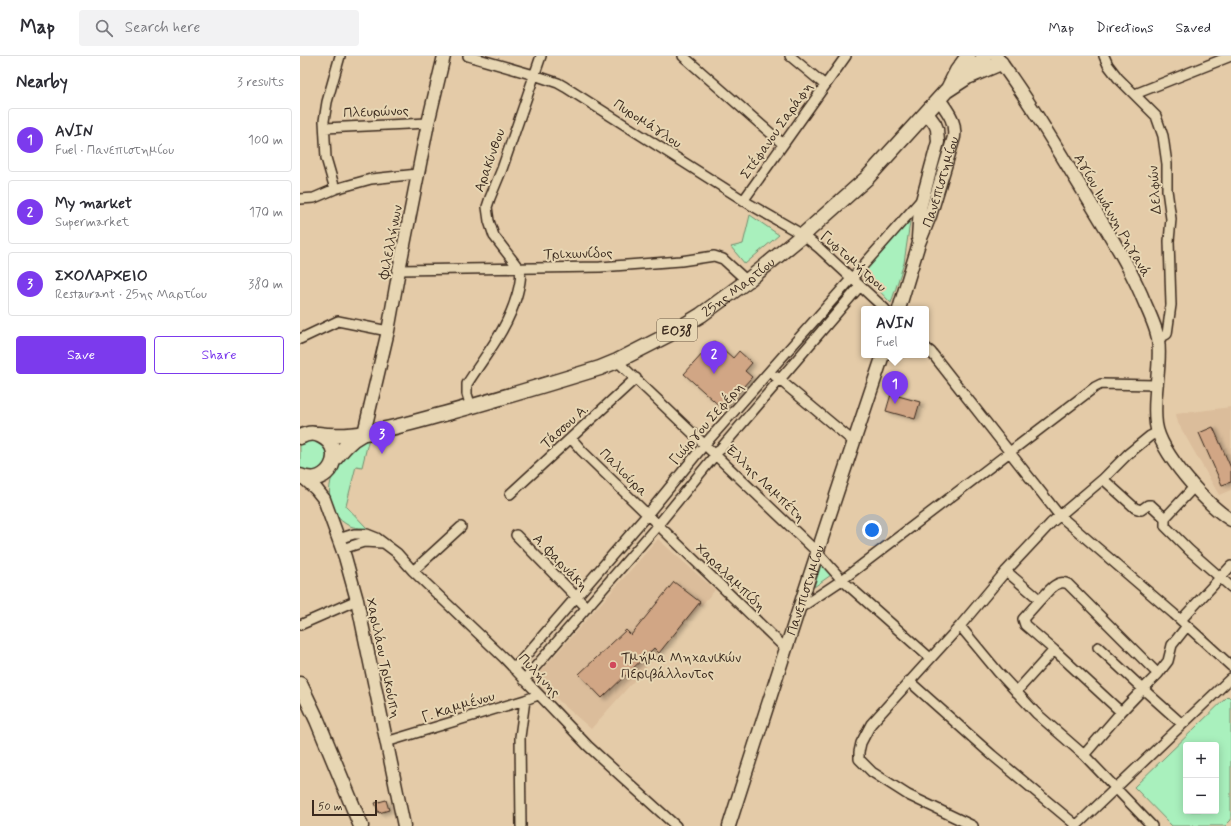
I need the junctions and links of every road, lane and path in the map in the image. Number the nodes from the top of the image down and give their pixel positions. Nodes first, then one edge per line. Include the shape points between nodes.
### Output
1 (340, 56) edge
2 (444, 56) edge
3 (468, 56) edge
4 (541, 56) edge
5 (683, 56) edge
6 (790, 56) edge
7 (846, 56) edge
8 (968, 56) edge
9 (985, 56) edge
10 (1104, 56) edge
11 (1231, 56) edge
12 (999, 59) edge
13 (534, 75) junction
14 (966, 78) junction
15 (825, 85) junction
16 (1135, 94) junction
17 (943, 95) junction
18 (927, 113) junction
19 (428, 123) junction
20 (325, 128) junction
21 (783, 144) junction
22 (418, 174) junction
23 (335, 189) junction
24 (922, 198) junction
25 (300, 199) edge
26 (744, 201) junction
27 (803, 235) junction
28 (919, 244) junction
29 (519, 267) junction
30 (399, 270) junction
31 (851, 278) junction
32 (747, 281) junction
33 (860, 286) junction
34 (882, 306) edge
35 (900, 306) edge
36 (388, 331) junction
37 (300, 339) edge
38 (1158, 339) junction
39 (929, 350) edge
40 (882, 358) edge
41 (617, 361) junction
42 (770, 371) junction
43 (636, 378) junction
44 (779, 379) junction
45 (1156, 385) junction
46 (470, 407) junction
47 (1158, 432) junction
48 (364, 433) junction
49 (307, 434) edge
50 (571, 438) junction
51 (854, 442) junction
52 (705, 444) junction
53 (1010, 451) junction
54 (716, 454) junction
55 (331, 466) junction
56 (302, 477) edge
57 (1103, 479) junction
58 (1194, 487) junction
59 (510, 494) dead end
60 (324, 499) junction
61 (647, 515) junction
62 (1059, 515) junction
63 (1165, 518) junction
64 (1231, 520) edge
65 (658, 525) junction
66 (461, 527) dead end
67 (516, 535) dead end
68 (340, 544) junction
69 (817, 552) junction
70 (1231, 566) edge
71 (413, 571) junction
72 (1006, 571) junction
73 (1220, 578) junction
74 (842, 580) junction
75 (1231, 587) edge
76 (576, 597) junction
77 (357, 600) junction
78 (1040, 600) junction
79 (587, 608) junction
80 (800, 608) junction
81 (1184, 623) junction
82 (300, 625) edge
83 (960, 626) junction
84 (1098, 647) dead end
85 (785, 648) junction
86 (1054, 650) junction
87 (930, 658) junction
88 (1231, 666) edge
89 (514, 669) junction
90 (1158, 674) junction
91 (1231, 678) edge
92 (524, 680) junction
93 (910, 681) junction
94 (300, 684) edge
95 (1143, 689) junction
96 (1016, 692) junction
97 (538, 695) junction
98 (525, 700) junction
99 (1121, 712) junction
100 (1182, 724) junction
101 (386, 742) junction
102 (1084, 755) junction
103 (1115, 789) junction
104 (361, 826) edge
105 (404, 826) edge
106 (521, 826) edge
107 (676, 826) edge
108 (729, 826) edge
109 (973, 826) edge
110 (1076, 826) edge
111 (1152, 826) edge

1 - 20 street via 327,102
2 - 19 street, Φιλελλήνων
3 - 13 street, Πυρομάγλου
4 - 13 street, Αρακύνθου
5 - 21 street
6 - 15 street
7 - 15 street, Στέφανου Σαράφη
8 - 17 main road, ΕΟ38
9 - 14 main road, ΕΟ38
10 - 16 street, Δελφών via 1118,78
11 - 16 street
12 - 14 main road
12 - 38 street, Αγίου Ιωάννη Ρηγανά via 1035,111 1124,258
13 - 26 street, Πυρομάγλου via 566,87
13 - 29 street, Αρακύνθου via 487,208 494,236
14 - 17 main road, ΕΟ38
15 - 21 street, Στέφανου Σαράφη
16 - 38 street, Δελφών via 1159,121 1167,164 1171,219 1171,305 1166,334
17 - 18 main road, 25ης Μαρτίου / ΕΟ38
17 - 28 street, Πανεπιστημίου via 955,126 954,136
18 - 24 street, Πανεπιστημίου via 937,129 938,142
18 - 27 main road, 25ης Μαρτίου / ΕΟ38 via 867,178
19 - 20 street, Πλευρώνος
19 - 22 street, Φιλελλήνων
20 - 23 street via 326,158
21 - 26 street, Στέφανου Σαράφη
22 - 23 street via 371,179
22 - 30 street, Φιλελλήνων
23 - 25 street via 314,198
24 - 28 street, Πανεπιστημίου
24 - 31 street, Γιώργου Σεφέρη
26 - 27 street, Πυρομάγλου
27 - 31 street, Γυφτομήτρου
27 - 32 main road, 25ης Μαρτίου / ΕΟ38
28 - 35 street, Πανεπιστημίου
29 - 30 street, Τριχωνίδος
29 - 32 street, Τριχωνίδος via 637,265 714,256 722,259
29 - 46 street via 519,285 508,320 467,384
30 - 36 street, Φιλελλήνων
31 - 33 street, Γυφτομήτρου
31 - 42 street, Γιώργου Σεφέρη
32 - 41 main road, 25ης Μαρτίου / ΕΟ38 via 696,318
33 - 34 street, Γυφτομήτρου
33 - 44 street, Γιώργου Σεφέρη
36 - 37 street via 338,321
36 - 48 street, Φιλελλήνων
38 - 45 street, Αγίου Ιωάννη Ρηγανά
39 - 53 street
40 - 51 street, Πανεπιστημίου
41 - 43 street, Έλλης Λαμπέτη
41 - 46 main road, 25ης Μαρτίου / ΕΟ38
42 - 44 street
42 - 52 street, Γιώργου Σεφέρη
43 - 50 street, Τάσσου Α.
43 - 52 street, Έλλης Λαμπέτη
44 - 51 street
44 - 54 street, Γιώργου Σεφέρη
45 - 47 street, Αγίου Ιωάννη Ρηγανά via 1155,410
45 - 53 street via 1101,384
46 - 48 main road, 25ης Μαρτίου / ΕΟ38
47 - 57 street via 1128,454
47 - 58 street, Αγίου Ιωάννη Ρηγανά via 1170,455
48 - 49 main road, 25ης Μαρτίου / ΕΟ38 via 340,436
48 - 55 main road, 25ης Μαρτίου / ΕΟ38 via 350,442
49 - 55 main road, ΕΟ38 via 329,442 332,447
50 - 59 street, Τάσσου Α.
50 - 61 street, Παλιούρα
51 - 69 street, Πανεπιστημίου
52 - 54 street, Έλλης Λαμπέτη
52 - 61 street, Γιώργου Σεφέρη
53 - 62 street
53 - 74 street
54 - 65 street, Γιώργου Σεφέρη
54 - 69 street, Έλλης Λαμπέτη
55 - 56 main road via 317,478
55 - 60 street, Χαριλάου Τρικούπη via 324,481
56 - 60 street, Χαριλάου Τρικούπη via 316,488
57 - 62 street
57 - 63 street via 1135,508 1143,510 1150,505
58 - 63 street
58 - 64 street, Αγίου Ιωάννη Ρηγανά via 1211,506
60 - 68 street, Χαριλάου Τρικούπη
61 - 65 street, Παλιούρα
61 - 76 street, Γιώργου Σεφέρη
62 - 72 street
62 - 81 street
63 - 73 street via 1166,528
65 - 79 street, Γιώργου Σεφέρη
65 - 85 street, Χαραλαμπίδη
66 - 71 street
67 - 76 street, Α. Φαρνάκη
68 - 71 street, Πυλήνης via 383,543 397,553
68 - 77 street, Χαριλάου Τρικούπη
69 - 74 street, Έλλης Λαμπέτη
69 - 80 street, Πανεπιστημίου
70 - 73 street
71 - 89 street, Πυλήνης
72 - 78 street
72 - 83 street
73 - 75 street
73 - 81 street
74 - 80 street
74 - 87 street, Έλλης Λαμπέτη
76 - 79 street, Α. Φαρνάκη
76 - 89 street, Γιώργου Σεφέρη
77 - 82 street
77 - 101 street, Χαριλάου Τρικούπη
78 - 86 street via 1025,618 1024,623
78 - 90 street via 1057,584 1068,584
79 - 92 street, Γιώργου Σεφέρη
80 - 85 street, Πανεπιστημίου
81 - 88 street
81 - 90 street via 1172,646 1168,661
83 - 87 street
83 - 96 street
84 - 95 street
85 - 108 street, Πανεπιστημίου
86 - 96 street
86 - 99 street
87 - 93 street
89 - 92 street, Πυλήνης
90 - 95 street
91 - 100 street
92 - 97 street, Πυλήνης
93 - 109 street via 866,731 859,759 872,772 908,795
93 - 110 street
94 - 104 main road via 318,720
95 - 99 street
95 - 100 street
96 - 102 street
97 - 98 street, Γ. Καμμένου
97 - 107 street, Πυλήνης via 588,746
98 - 101 street, Γ. Καμμένου
98 - 106 street via 520,738
99 - 102 street
100 - 103 street
101 - 105 street, Χαριλάου Τρικούπη
102 - 103 street
103 - 110 street
103 - 111 street

